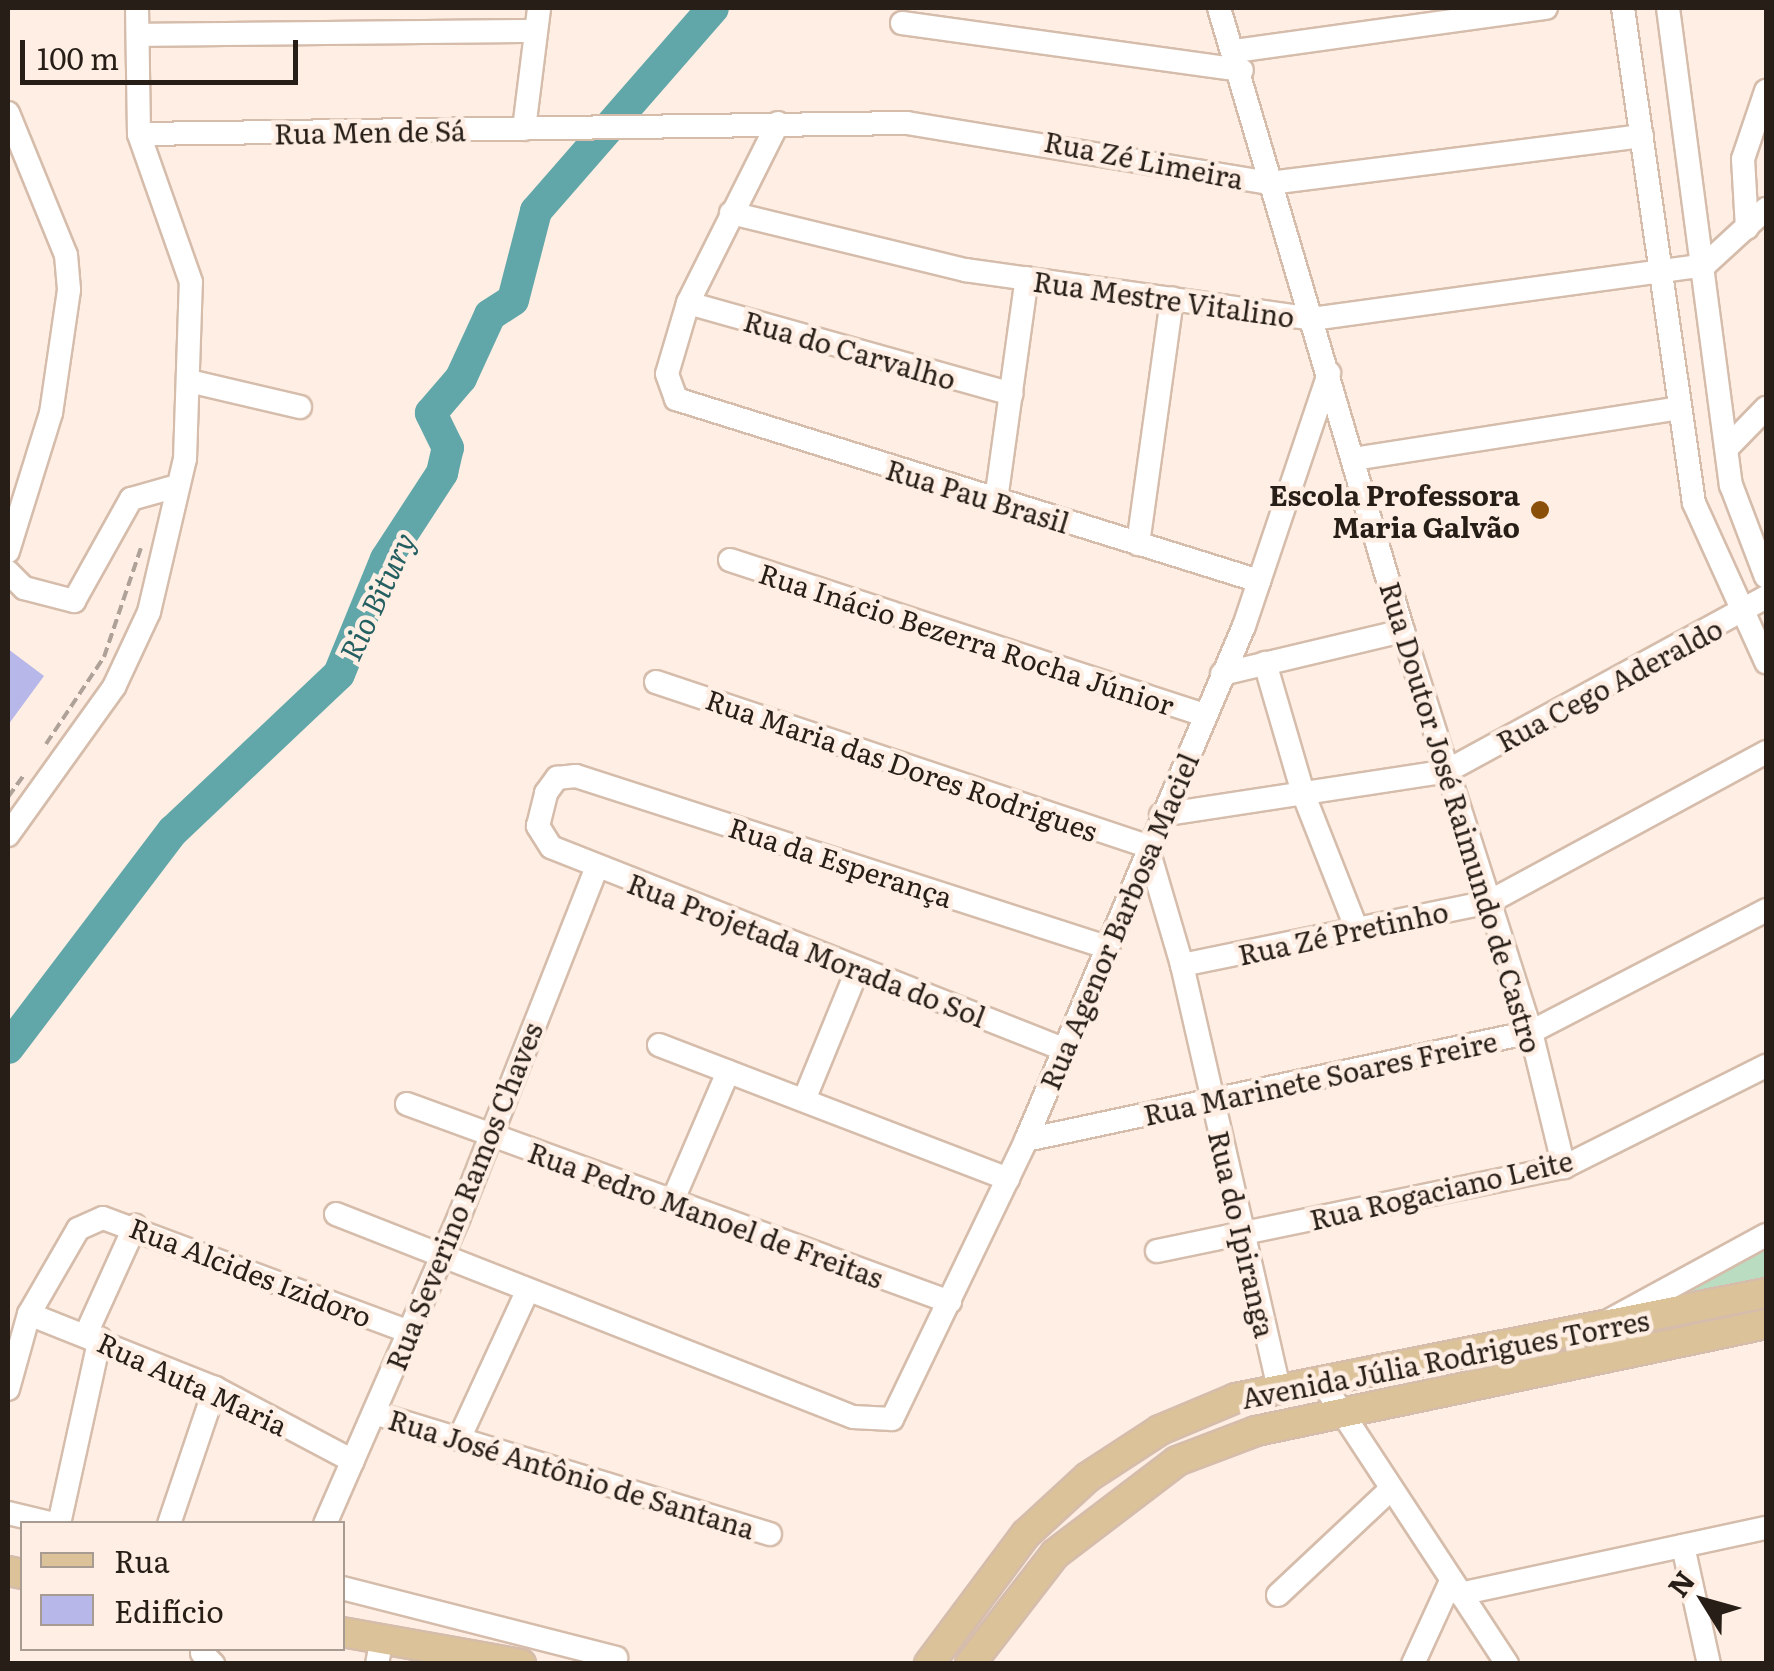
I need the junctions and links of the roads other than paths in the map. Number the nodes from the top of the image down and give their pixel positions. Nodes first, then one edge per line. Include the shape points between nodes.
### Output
1 (137, 8) edge
2 (538, 8) edge
3 (1220, 8) edge
4 (1546, 8) edge
5 (1624, 8) edge
6 (1668, 8) edge
7 (902, 22) dead end
8 (536, 32) junction
9 (138, 34) junction
10 (1238, 61) junction
11 (1766, 91) edge
12 (8, 114) edge
13 (778, 124) junction
14 (601, 127) joint
15 (524, 128) junction
16 (139, 134) junction
17 (1642, 136) junction
18 (1270, 183) junction
19 (1766, 208) edge
20 (731, 213) junction
21 (1747, 228) junction
22 (1705, 266) junction
23 (1662, 270) junction
24 (1027, 278) junction
25 (1172, 298) junction
26 (688, 303) junction
27 (1312, 318) junction
28 (1329, 373) junction
29 (190, 381) junction
30 (1011, 394) junction
31 (300, 407) dead end
32 (1678, 408) junction
33 (1766, 408) edge
34 (1730, 445) junction
35 (1354, 459) junction
36 (170, 488) dead end
37 (996, 500) junction
38 (1138, 544) junction
39 (8, 551) edge
40 (730, 560) dead end
41 (8, 572) edge
42 (1766, 577) edge
43 (1259, 581) junction
44 (1764, 600) edge
45 (1740, 614) junction
46 (1403, 631) junction
47 (1766, 662) edge
48 (1266, 664) junction
49 (1222, 674) junction
50 (656, 682) dead end
51 (1204, 715) junction
52 (1766, 752) edge
53 (1447, 771) junction
54 (1302, 793) junction
55 (1161, 815) junction
56 (8, 836) edge
57 (551, 846) joint
58 (1147, 846) junction
59 (597, 867) junction
60 (1489, 902) junction
61 (1766, 910) edge
62 (1356, 930) junction
63 (1106, 947) junction
64 (1182, 965) junction
65 (857, 971) junction
66 (1531, 1032) junction
67 (659, 1045) dead end
68 (1064, 1049) junction
69 (1766, 1066) edge
70 (728, 1072) junction
71 (804, 1100) junction
72 (1213, 1100) junction
73 (407, 1104) dead end
74 (488, 1136) junction
75 (1026, 1140) junction
76 (1564, 1167) junction
77 (1008, 1179) junction
78 (672, 1202) junction
79 (336, 1214) dead end
80 (136, 1226) junction
81 (1244, 1233) junction
82 (1766, 1235) edge
83 (1157, 1251) dead end
84 (442, 1256) junction
85 (528, 1290) junction
86 (1766, 1293) edge
87 (950, 1302) junction
88 (29, 1314) junction
89 (1766, 1324) edge
90 (1596, 1328) junction
91 (409, 1332) junction
92 (93, 1336) junction
93 (1548, 1339) junction
94 (1552, 1369) junction
95 (1322, 1382) junction
96 (8, 1388) edge
97 (214, 1388) junction
98 (1278, 1390) junction
99 (1245, 1397) junction
100 (374, 1413) junction
101 (1344, 1413) junction
102 (1256, 1431) junction
103 (459, 1439) junction
104 (353, 1461) junction
105 (1391, 1490) junction
106 (8, 1513) edge
107 (43, 1521) edge
108 (57, 1521) edge
109 (170, 1521) edge
110 (326, 1521) edge
111 (1766, 1528) edge
112 (1029, 1531) junction
113 (770, 1534) dead end
114 (1683, 1546) junction
115 (1055, 1554) junction
116 (1455, 1587) junction
117 (345, 1589) edge
118 (1278, 1595) dead end
119 (415, 1608) junction
120 (345, 1633) edge
121 (400, 1651) edge
122 (616, 1658) dead end
123 (521, 1664) edge
124 (929, 1664) edge
125 (970, 1664) edge
126 (1412, 1664) edge
127 (1507, 1664) edge
128 (1709, 1664) edge

1 - 9 street
2 - 8 street
3 - 10 street, Rua Doutor José Raimundo de Castro
4 - 10 street
5 - 17 street
6 - 22 street
7 - 10 street
8 - 9 street
8 - 15 street
9 - 16 street
10 - 18 street, Rua Doutor José Raimundo de Castro
11 - 21 street via 1742,173
12 - 39 street via 66,256 69,290 51,413
13 - 14 street, Rua Zé Limeira
13 - 18 street, Rua Zé Limeira via 973,128
13 - 20 street
14 - 15 street, Rua Men de Sá
15 - 16 street, Rua Men de Sá
16 - 29 street via 188,268
17 - 18 street, Rua Zé Limeira
17 - 23 street
18 - 27 street, Rua Doutor José Raimundo de Castro
19 - 21 street
20 - 24 street, Rua Mestre Vitalino
20 - 26 street
21 - 22 street
22 - 23 street, Rua Mestre Vitalino
22 - 34 street
23 - 27 street, Rua Mestre Vitalino
23 - 32 street
24 - 25 street, Rua Mestre Vitalino
24 - 30 street
25 - 27 street, Rua Mestre Vitalino
25 - 38 street
26 - 30 street, Rua do Carvalho
26 - 37 street, Rua Pau Brasil via 666,374 676,398
27 - 28 street, Rua Doutor José Raimundo de Castro
28 - 35 street, Rua Doutor José Raimundo de Castro
28 - 43 street, Rua Agenor Barbosa Maciel
29 - 31 street
29 - 56 street via 184,459 149,612 114,686
30 - 37 street
32 - 35 street
32 - 45 street via 1700,526
33 - 34 street
34 - 42 street via 1736,508
35 - 46 street, Rua Doutor José Raimundo de Castro
36 - 41 street via 131,499 74,600 24,588
37 - 38 street, Rua Pau Brasil
38 - 43 street, Rua Pau Brasil
40 - 51 street, Rua Inácio Bezerra Rocha Júnior
43 - 49 street, Rua Agenor Barbosa Maciel
44 - 45 street, Rua Cego Aderaldo
45 - 47 street
45 - 53 street, Rua Cego Aderaldo
46 - 48 street
46 - 53 street, Rua Doutor José Raimundo de Castro
48 - 49 street
48 - 54 street
49 - 51 street, Rua Agenor Barbosa Maciel
50 - 58 street, Rua Maria das Dores Rodrigues
51 - 55 street, Rua Agenor Barbosa Maciel
52 - 60 street, Rua Zé Pretinho
53 - 54 street, Rua Cego Aderaldo
53 - 60 street, Rua Doutor José Raimundo de Castro
54 - 55 street, Rua Cego Aderaldo
54 - 62 street
55 - 58 street, Rua Agenor Barbosa Maciel
57 - 59 street, Rua Projetada Morada do Sol
57 - 63 street, Rua da Esperança via 538,826 546,793 557,778 576,776
58 - 63 street, Rua Agenor Barbosa Maciel
58 - 64 street, Rua do Ipiranga
59 - 65 street, Rua Projetada Morada do Sol
59 - 74 street, Rua Severino Ramos Chaves
60 - 62 street, Rua Zé Pretinho
60 - 66 street, Rua Doutor José Raimundo de Castro
61 - 66 street, Rua Marinete Soares Freire
62 - 64 street, Rua Zé Pretinho
63 - 68 street, Rua Agenor Barbosa Maciel
64 - 72 street, Rua do Ipiranga
65 - 68 street, Rua Projetada Morada do Sol
65 - 71 street
66 - 72 street, Rua Marinete Soares Freire
66 - 76 street, Rua Doutor José Raimundo de Castro
67 - 70 street
68 - 75 street, Rua Agenor Barbosa Maciel
69 - 76 street, Rua Rogaciano Leite
70 - 71 street
70 - 78 street
71 - 77 street
72 - 75 street, Rua Marinete Soares Freire
72 - 81 street, Rua do Ipiranga
73 - 74 street, Rua Pedro Manoel de Freitas
74 - 78 street, Rua Pedro Manoel de Freitas
74 - 84 street, Rua Severino Ramos Chaves
75 - 77 street, Rua Agenor Barbosa Maciel
76 - 81 street, Rua Rogaciano Leite
77 - 87 street, Rua Agenor Barbosa Maciel
78 - 87 street, Rua Pedro Manoel de Freitas
79 - 84 street
80 - 88 street, Rua Alcides Izidoro via 92,1220 78,1228
80 - 91 street, Rua Alcides Izidoro
80 - 92 street
81 - 83 street, Rua Rogaciano Leite
81 - 98 street, Rua do Ipiranga
82 - 90 street
84 - 85 street
84 - 91 street, Rua Severino Ramos Chaves
85 - 87 street, Rua Agenor Barbosa Maciel via 853,1418 892,1418
85 - 103 street
86 - 90 main road, Avenida Júlia Rodrigues Torres
88 - 92 street, Rua Auta Maria
88 - 96 street
89 - 94 main road, Avenida Júlia Rodrigues Torres
90 - 93 main road, Avenida Júlia Rodrigues Torres
91 - 100 street, Rua Severino Ramos Chaves
92 - 97 street, Rua Auta Maria
92 - 108 street
93 - 94 main road
93 - 95 main road, Avenida Júlia Rodrigues Torres
94 - 101 main road, Avenida Júlia Rodrigues Torres
95 - 98 main road, Avenida Júlia Rodrigues Torres
95 - 101 street
97 - 104 street, Rua Auta Maria
97 - 109 street
98 - 99 main road, Avenida Júlia Rodrigues Torres
99 - 102 main road
99 - 112 main road, Avenida Júlia Rodrigues Torres via 1160,1430 1088,1478
100 - 103 street, Rua José Antônio de Santana
100 - 104 street, Rua Severino Ramos Chaves
101 - 102 main road, Avenida Júlia Rodrigues Torres
101 - 105 street
102 - 115 main road, Avenida Júlia Rodrigues Torres via 1177,1461
103 - 113 street, Rua José Antônio de Santana
104 - 110 street, Rua Severino Ramos Chaves
105 - 116 street
105 - 118 street
106 - 107 street
111 - 114 street
112 - 115 main road
112 - 124 main road, Avenida Júlia Rodrigues Torres
114 - 116 street
114 - 128 street
115 - 125 main road, Avenida Júlia Rodrigues Torres
116 - 126 street
116 - 127 street
117 - 119 street
119 - 121 street
119 - 122 street
120 - 121 main road
121 - 123 main road

